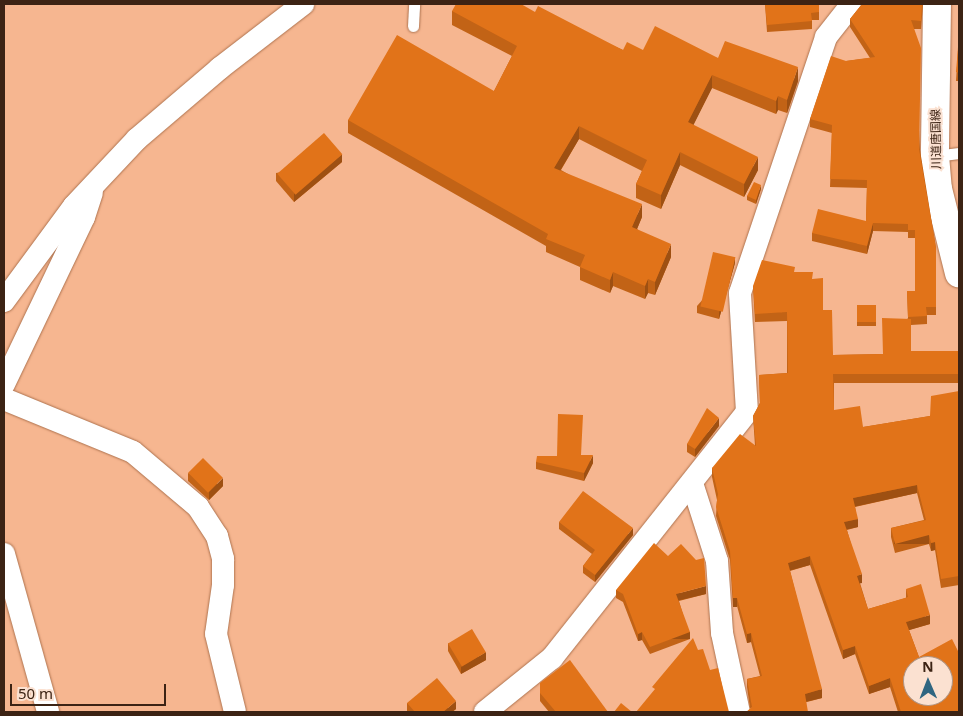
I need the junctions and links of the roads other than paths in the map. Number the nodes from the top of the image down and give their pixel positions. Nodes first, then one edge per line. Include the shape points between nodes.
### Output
1 (303, 4) edge
2 (414, 4) edge
3 (852, 4) edge
4 (937, 4) edge
5 (413, 26) dead end
6 (947, 154) edge
7 (94, 184) junction
8 (959, 272) edge
9 (4, 300) edge
10 (4, 384) edge
11 (4, 399) edge
12 (692, 483) junction
13 (4, 554) edge
14 (48, 712) edge
15 (235, 712) edge
16 (485, 712) edge
17 (739, 712) edge

1 - 7 street via 174,106
2 - 5 lane
3 - 12 street via 826,37 740,293 748,412
4 - 6 main road, 川道唐国線
6 - 8 main road, 川道唐国線 via 938,189
7 - 9 street via 50,235
7 - 10 street via 84,217
11 - 15 street via 133,452 198,507 217,536 223,559 216,634
12 - 16 street via 552,658
12 - 17 street via 717,561 722,633
13 - 14 street

